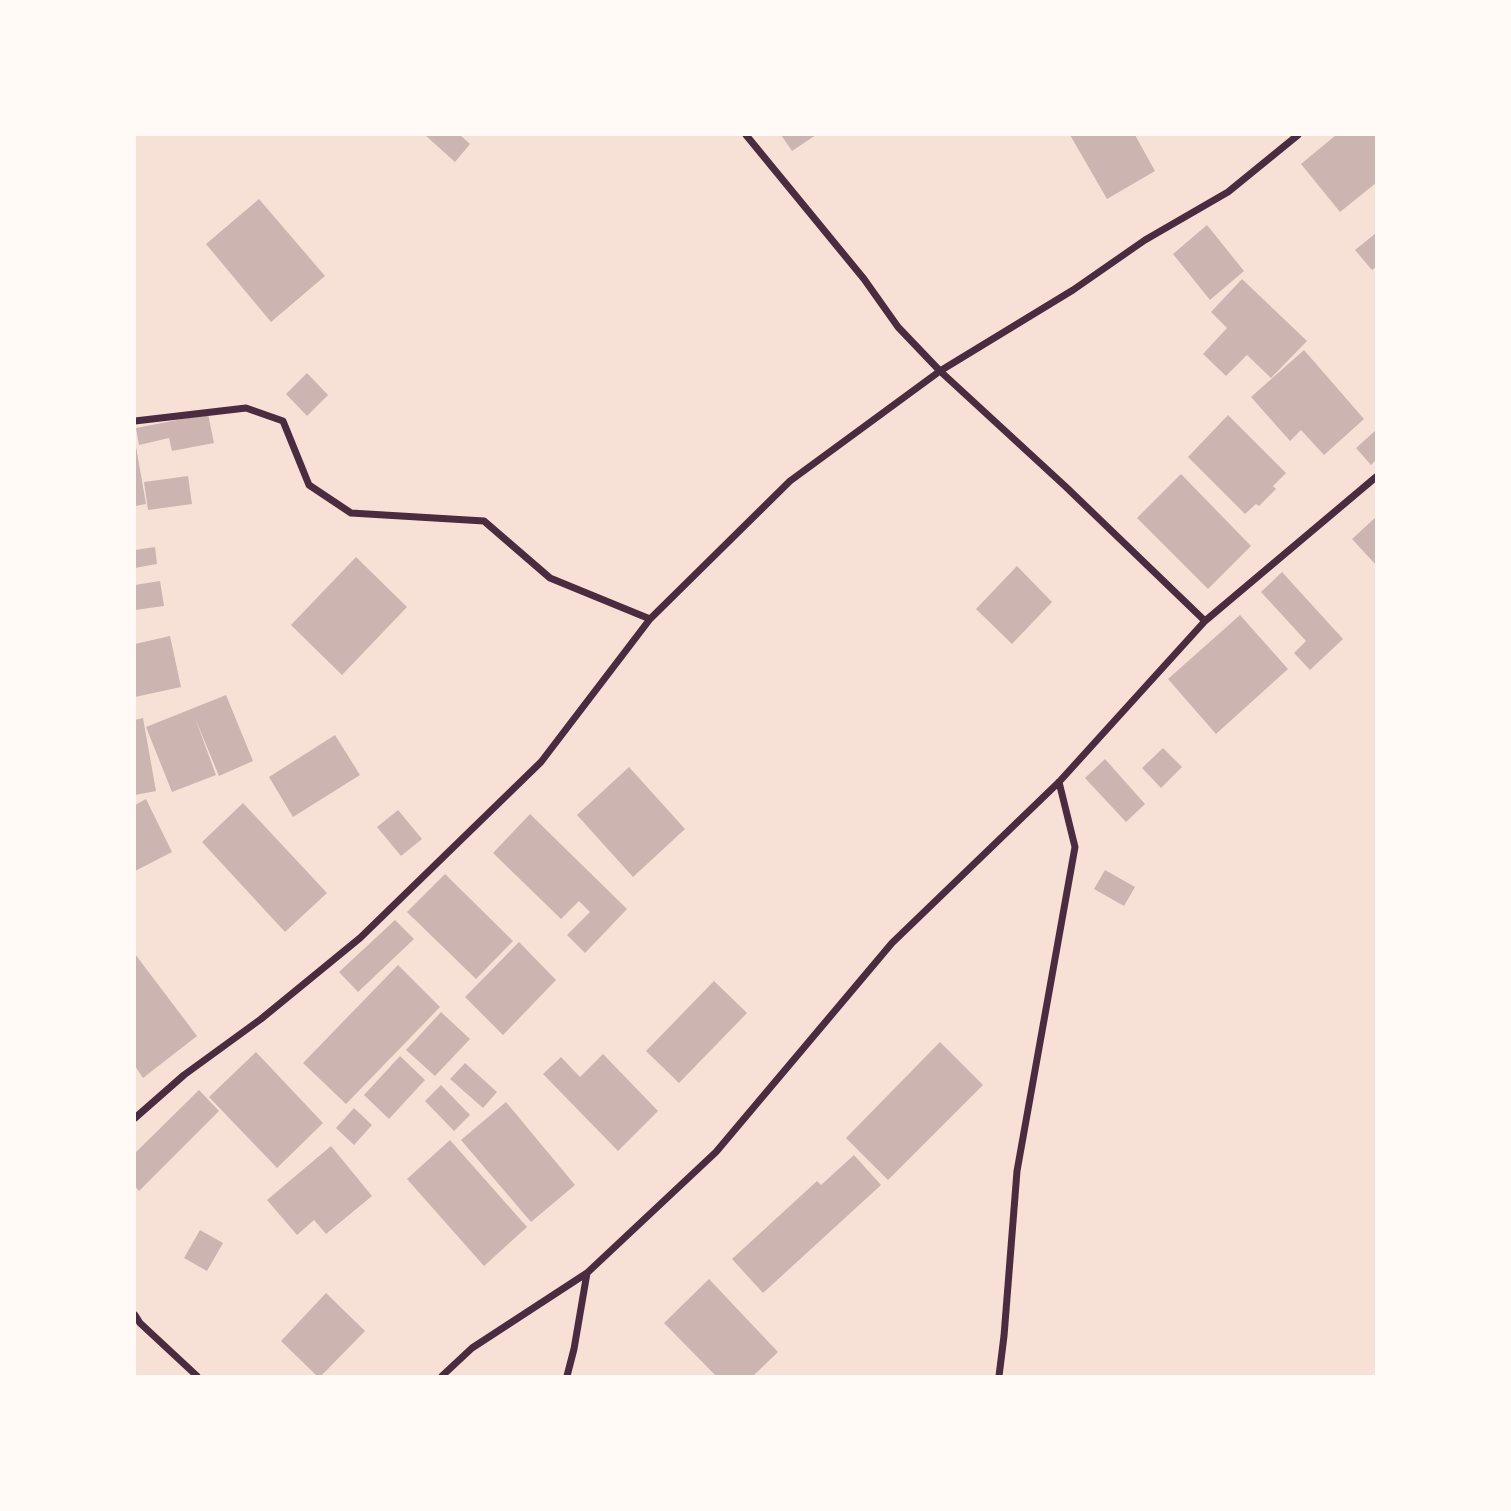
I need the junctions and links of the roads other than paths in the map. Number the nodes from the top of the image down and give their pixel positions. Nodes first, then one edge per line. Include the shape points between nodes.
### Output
1 (747, 135) edge
2 (1298, 135) edge
3 (940, 371) junction
4 (135, 421) edge
5 (1376, 477) edge
6 (650, 620) junction
7 (1205, 621) junction
8 (1059, 782) junction
9 (135, 1118) edge
10 (587, 1273) junction
11 (135, 1315) edge
12 (137, 1326) edge
13 (197, 1376) edge
14 (442, 1376) edge
15 (566, 1376) edge
16 (999, 1376) edge

1 - 3 street via 898,327
2 - 3 street via 1228,192
3 - 6 street via 790,481
3 - 7 street
4 - 6 street via 246,408 283,421 309,485 351,513 484,521 550,578
5 - 7 street
6 - 9 street via 541,762 360,937
7 - 8 street
8 - 10 street via 892,943 716,1152
8 - 16 street via 1075,847 1017,1171
10 - 14 street via 472,1348
10 - 15 street
11 - 12 street
12 - 13 street

